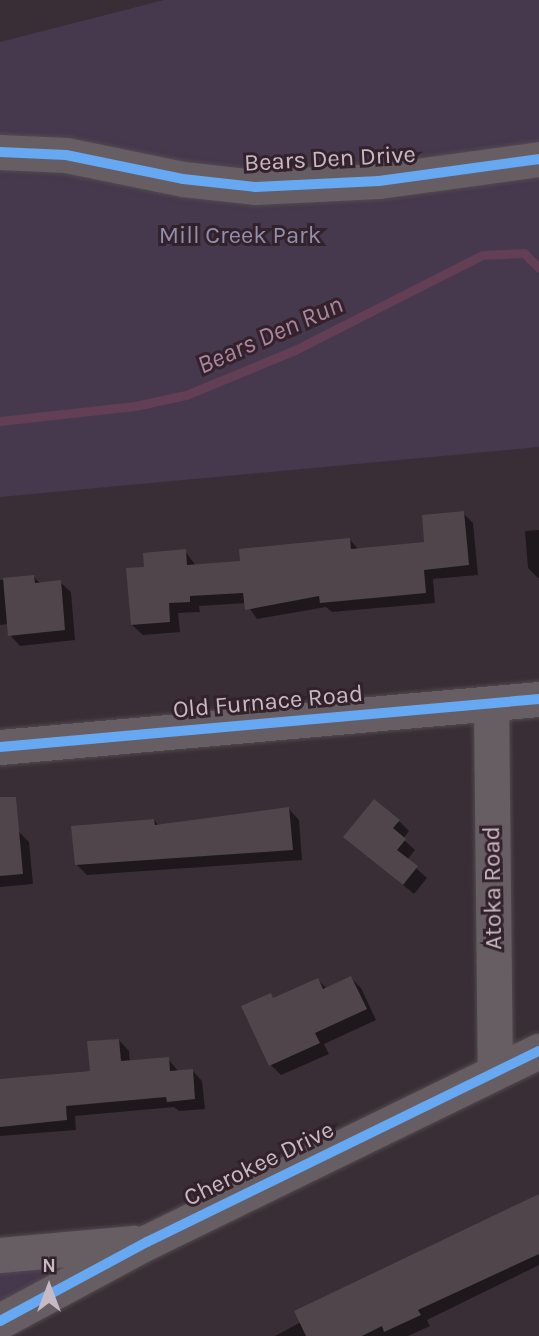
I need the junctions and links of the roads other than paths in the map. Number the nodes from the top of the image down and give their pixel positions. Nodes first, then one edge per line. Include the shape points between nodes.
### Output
1 (0, 152) edge
2 (539, 159) edge
3 (539, 699) edge
4 (491, 704) junction
5 (0, 747) edge
6 (539, 1051) edge
7 (495, 1072) junction
8 (147, 1242) junction
9 (0, 1255) edge
10 (0, 1321) edge

1 - 2 street, Bears Den Drive via 66,155 183,179 255,187 379,181
3 - 4 street, Old Furnace Road
4 - 5 street, Old Furnace Road
4 - 7 street, Atoka Road
6 - 7 street, Cherokee Drive
7 - 8 street, Cherokee Drive
8 - 9 street
8 - 10 street, Cherokee Drive

